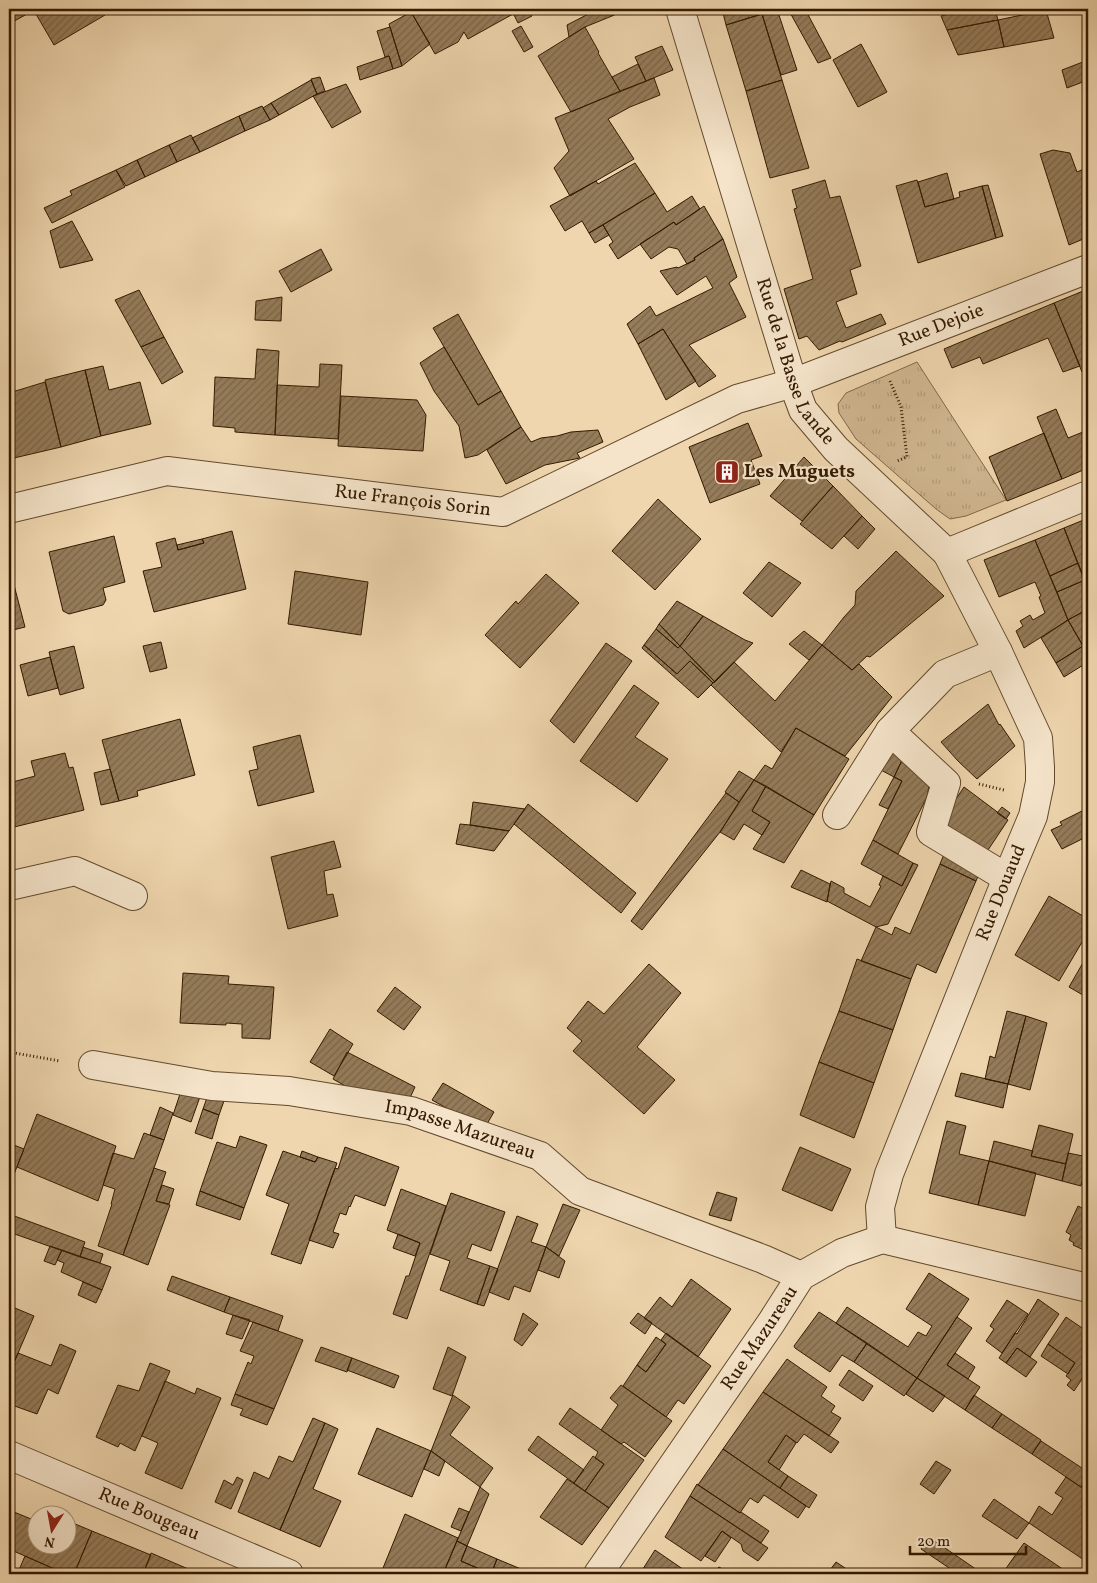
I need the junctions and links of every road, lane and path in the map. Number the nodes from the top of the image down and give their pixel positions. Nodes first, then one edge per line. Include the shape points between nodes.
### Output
1 (680, 9) edge
2 (1088, 269) edge
3 (877, 350) junction
4 (793, 383) junction
5 (863, 474) junction
6 (1088, 495) edge
7 (9, 509) edge
8 (947, 553) junction
9 (998, 652) junction
10 (890, 731) junction
11 (946, 783) junction
12 (1037, 798) junction
13 (837, 816) dead end
14 (1007, 878) junction
15 (9, 886) edge
16 (133, 896) dead end
17 (9, 1052) edge
18 (93, 1066) joint
19 (882, 1239) junction
20 (801, 1276) junction
21 (1088, 1288) edge
22 (9, 1455) edge
23 (289, 1574) edge
24 (598, 1574) edge

1 - 4 street, Rue de la Basse Lande
2 - 3 street, Rue Dejoie
3 - 4 street, Rue Dejoie
3 - 5 path via 901,407 907,457
4 - 5 street, Rue de la Basse Lande via 803,410 836,449
4 - 7 street, Rue François Sorin via 737,399 503,512 167,471
5 - 8 street, Rue de la Basse Lande
6 - 8 street
8 - 9 street, Rue Douaud
9 - 10 street via 945,674
9 - 12 street, Rue Douaud via 1038,738
10 - 11 street
10 - 13 street
11 - 12 path via 966,780
11 - 14 street via 931,832
12 - 14 street, Rue Douaud via 1030,824
14 - 19 street, Rue Douaud via 889,1174 880,1207
15 - 16 street via 75,871
17 - 18 path
18 - 20 street, Impasse Mazureau via 212,1086 289,1091 411,1111 540,1156 580,1190
19 - 20 street, Rue Mazureau via 842,1253
19 - 21 street
20 - 24 street, Rue Mazureau
22 - 23 street, Rue Bougeau

